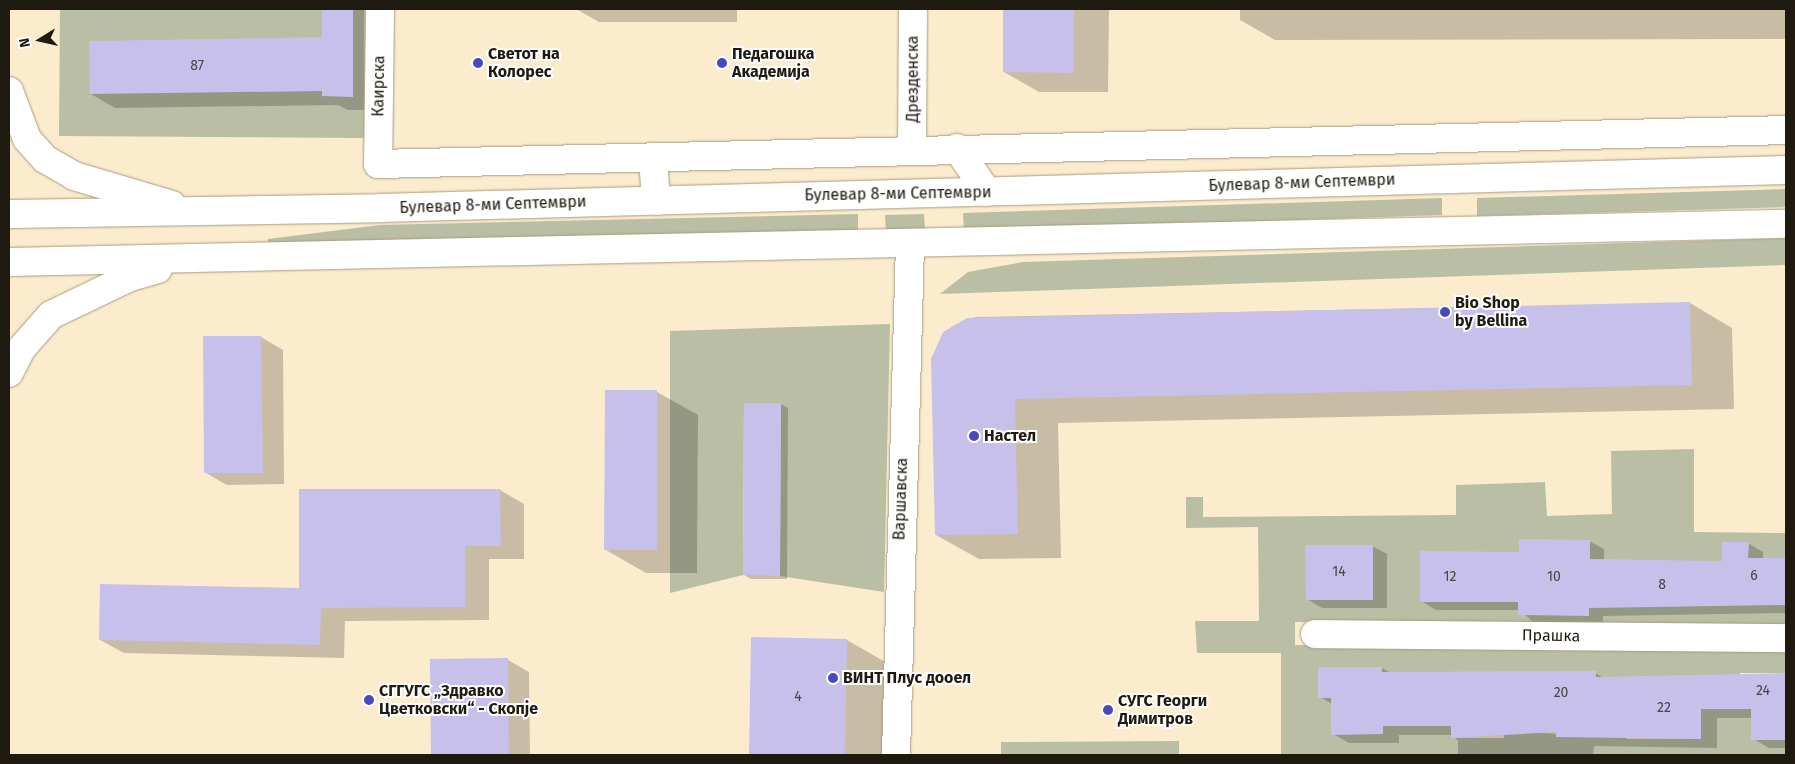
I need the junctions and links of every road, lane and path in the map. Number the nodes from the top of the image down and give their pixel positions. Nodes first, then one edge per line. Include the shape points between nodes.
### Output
1 (380, 9) edge
2 (913, 9) edge
3 (9, 91) edge
4 (1786, 130) edge
5 (958, 148) junction
6 (912, 149) junction
7 (653, 157) junction
8 (1786, 170) edge
9 (988, 192) junction
10 (656, 201) junction
11 (192, 212) junction
12 (9, 214) edge
13 (1786, 224) edge
14 (910, 244) junction
15 (189, 260) junction
16 (9, 262) edge
17 (9, 373) edge
18 (1315, 634) dead end
19 (1786, 638) edge
20 (896, 755) edge

1 - 7 street, Каирска via 378,164
2 - 6 street, Дрезденска
3 - 11 street via 26,139 46,159 74,176
4 - 5 street
5 - 6 street
5 - 9 street
6 - 7 street
7 - 10 street
8 - 9 street, Булевар 8-ми Септември
9 - 10 street, Булевар 8-ми Септември
10 - 11 street, Булевар 8-ми Септември
11 - 12 street, Булевар 8-ми Септември
13 - 14 street
14 - 15 street
14 - 20 street, Варшавска
15 - 16 street
15 - 17 street via 130,277 51,316 21,349
18 - 19 street, Прашка

